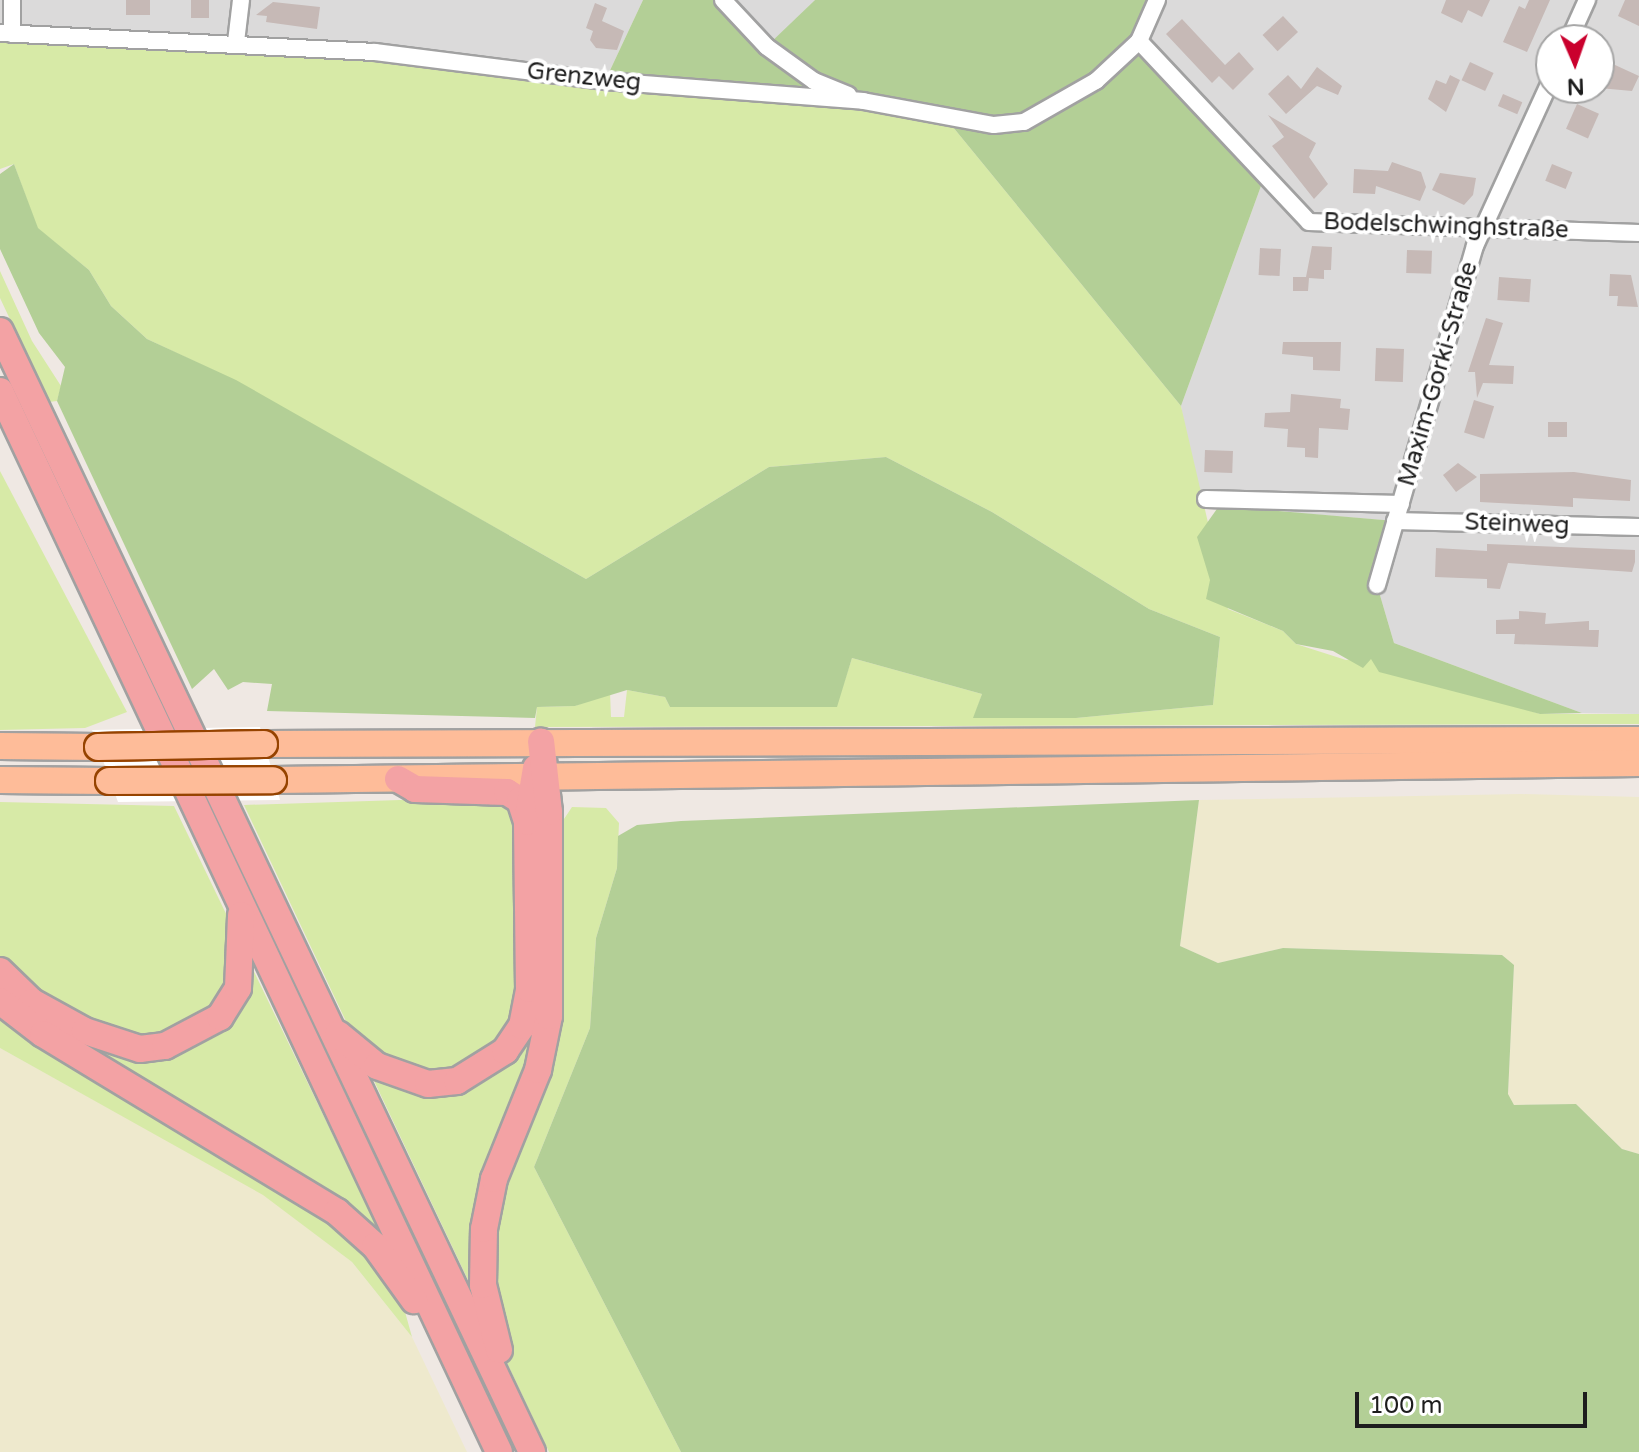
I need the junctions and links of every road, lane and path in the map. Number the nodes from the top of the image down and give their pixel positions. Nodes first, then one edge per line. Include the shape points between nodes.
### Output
1 (12, 0) edge
2 (241, 0) edge
3 (723, 0) edge
4 (1157, 0) edge
5 (1587, 0) edge
6 (1576, 24) edge
7 (6, 33) edge
8 (1139, 41) junction
9 (236, 42) junction
10 (863, 101) junction
11 (1540, 104) edge
12 (1484, 227) junction
13 (1639, 233) edge
14 (0, 331) edge
15 (0, 391) edge
16 (1206, 499) dead end
17 (1401, 504) junction
18 (1395, 521) junction
19 (1639, 527) edge
20 (1377, 585) dead end
21 (1639, 740) edge
22 (541, 741) junction
23 (0, 746) edge
24 (1639, 763) edge
25 (540, 775) junction
26 (398, 779) junction
27 (0, 780) edge
28 (527, 822) junction
29 (242, 908) junction
30 (0, 971) edge
31 (0, 1001) edge
32 (333, 1032) junction
33 (449, 1342) junction
34 (499, 1452) edge
35 (533, 1452) edge

1 - 7 street
2 - 9 street
3 - 10 street via 767,47 814,81
4 - 8 street
5 - 6 street
7 - 9 street, Grenzweg
8 - 10 street, Grenzweg via 1096,81 1024,122 948,121
8 - 12 street, Bodelschwinghstraße via 1309,222
9 - 10 street, Grenzweg
11 - 12 street, Maxim-Gorki-Straße
12 - 13 street, Bodelschwinghstraße
12 - 17 street, Maxim-Gorki-Straße
14 - 32 highway
15 - 29 highway
16 - 17 street
17 - 18 street, Maxim-Gorki-Straße
18 - 19 street, Steinweg
18 - 20 street, Maxim-Gorki-Straße
21 - 22 main road
22 - 23 main road, bridge
22 - 25 highway
24 - 25 main road
25 - 26 main road
25 - 28 highway
25 - 35 highway via 549,1016 538,1070 494,1179 482,1257 491,1327
26 - 27 main road, bridge
26 - 28 highway via 415,789 507,792 520,800
28 - 32 highway via 529,989 522,1026 505,1051 457,1081 428,1084 377,1066
29 - 30 highway via 238,988 220,1017 165,1046 140,1049 85,1031 32,1002
29 - 33 highway
31 - 33 highway via 43,1034 337,1212 375,1246 428,1324
32 - 35 highway
33 - 34 highway

